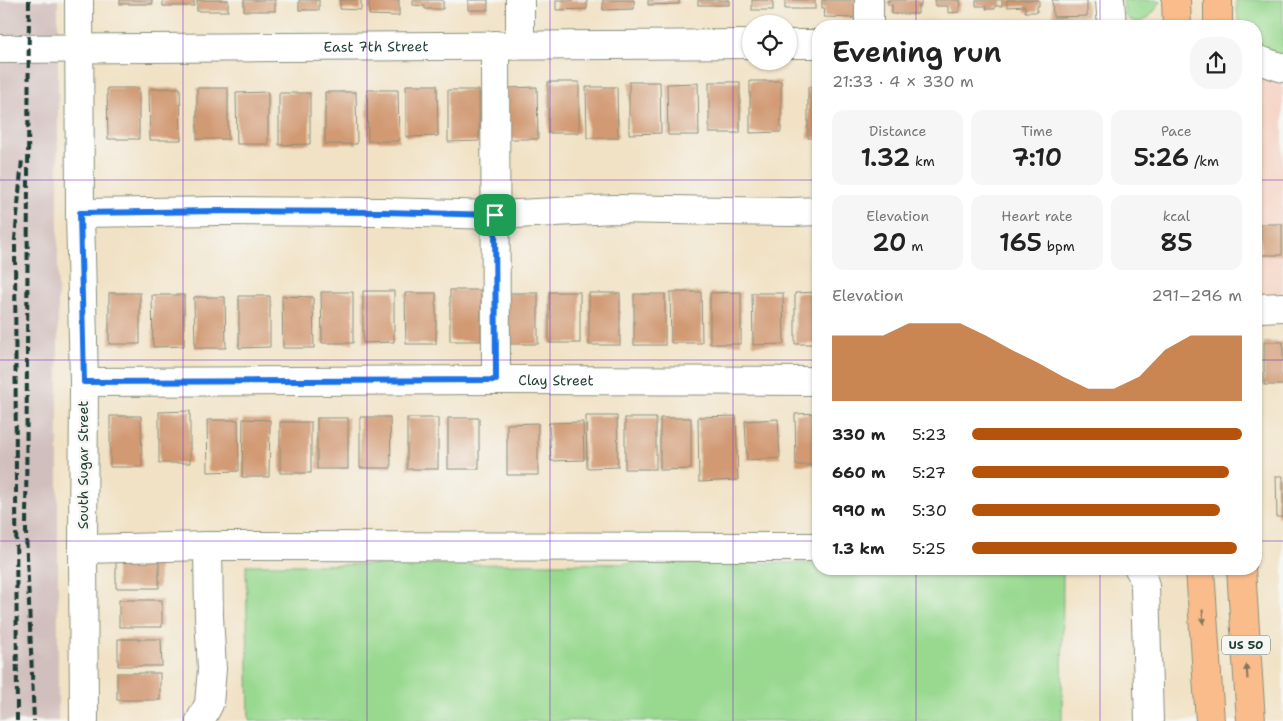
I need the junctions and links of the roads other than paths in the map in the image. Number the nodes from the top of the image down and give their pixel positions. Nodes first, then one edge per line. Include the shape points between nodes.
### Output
1 (79, 0) edge
2 (520, 0) edge
3 (870, 0) edge
4 (1110, 0) edge
5 (1176, 0) edge
6 (1218, 0) edge
7 (869, 20) edge
8 (1112, 20) edge
9 (1177, 20) edge
10 (1218, 20) edge
11 (742, 44) edge
12 (797, 44) edge
13 (812, 44) edge
14 (508, 45) junction
15 (78, 48) junction
16 (0, 49) edge
17 (1262, 61) edge
18 (1283, 68) edge
19 (812, 212) edge
20 (80, 213) junction
21 (495, 215) junction
22 (496, 380) junction
23 (812, 381) edge
24 (84, 382) junction
25 (208, 546) junction
26 (812, 547) edge
27 (83, 549) junction
28 (1143, 575) edge
29 (1200, 575) edge
30 (1240, 575) edge
31 (84, 721) edge
32 (200, 721) edge
33 (1149, 721) edge
34 (1210, 721) edge
35 (1251, 721) edge

1 - 15 street, South Sugar Street
2 - 14 street
3 - 7 street
4 - 8 street
5 - 9 main road
6 - 10 main road
11 - 14 street, East 7th Street
12 - 13 street
14 - 15 street, East 7th Street
14 - 21 street
15 - 16 street, East 7th Street
15 - 20 street, South Sugar Street
17 - 18 street
19 - 21 street via 614,209
20 - 21 street via 219,211
20 - 24 street, South Sugar Street
21 - 22 street
22 - 23 street, Clay Street
22 - 24 street, Clay Street
24 - 27 street, South Sugar Street
25 - 26 street
25 - 27 street
25 - 32 street via 212,668 209,704
27 - 31 street, South Sugar Street
28 - 33 street
29 -> 34 main road, US 50
35 -> 30 main road, US 50

